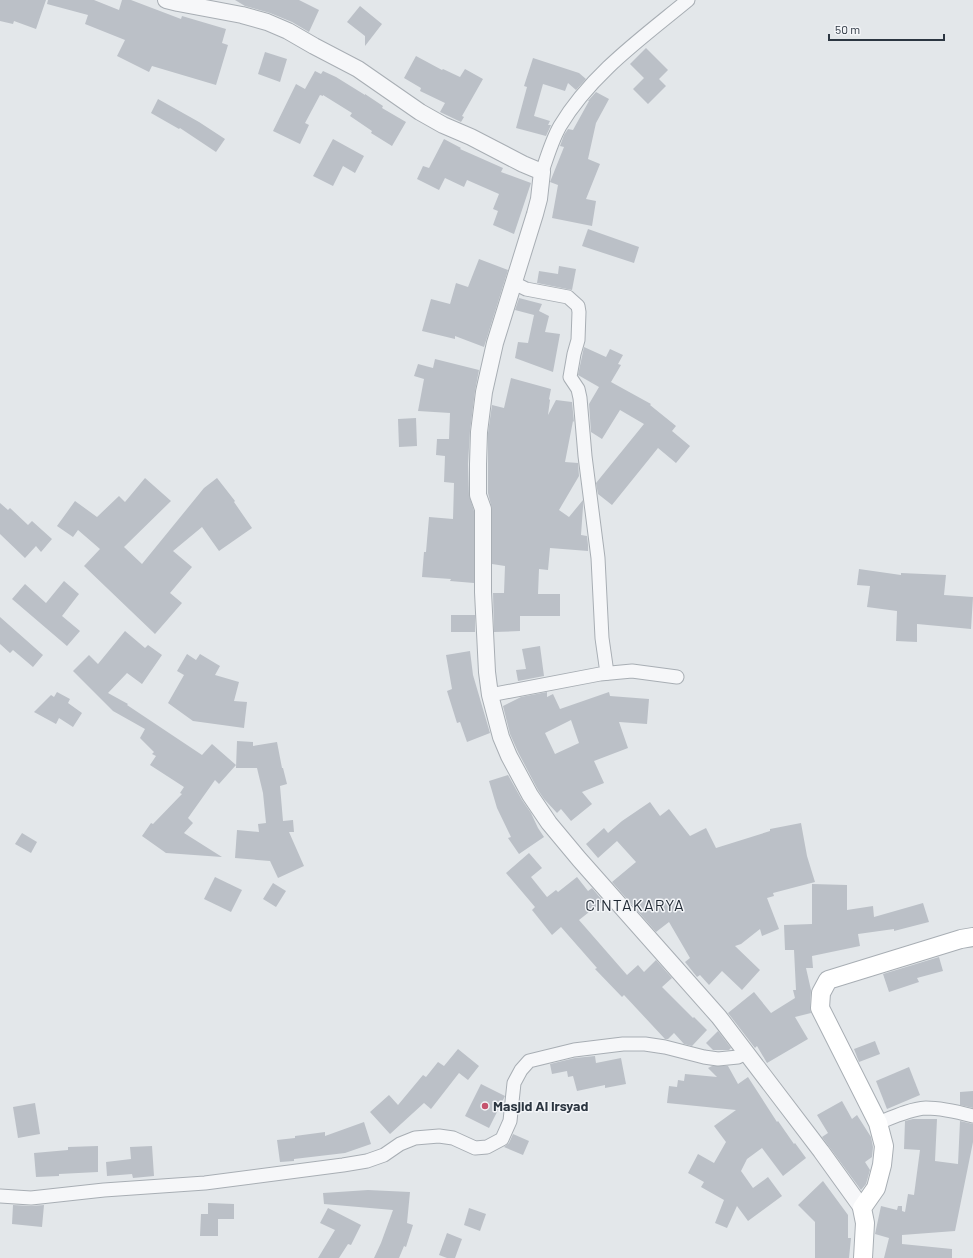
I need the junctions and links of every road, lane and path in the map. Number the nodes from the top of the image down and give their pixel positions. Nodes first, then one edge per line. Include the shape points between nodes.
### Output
1 (166, 0) edge
2 (688, 0) edge
3 (193, 3) edge
4 (542, 172) junction
5 (514, 283) junction
6 (607, 673) junction
7 (677, 677) dead end
8 (490, 696) junction
9 (973, 937) edge
10 (746, 1053) junction
11 (973, 1116) edge
12 (878, 1122) junction
13 (0, 1196) edge
14 (862, 1208) junction
15 (863, 1258) edge

1 - 3 street
2 - 4 street via 591,84 559,127
3 - 4 street via 267,22 288,31 358,69 443,125
4 - 5 street via 539,199
5 - 6 street via 526,289 568,297 578,306 578,340 570,377 578,389 580,398 598,558 602,638
5 - 8 street via 495,343 484,392 478,464 478,495 483,509 483,610
6 - 7 street via 632,671
6 - 8 street
8 - 10 street via 509,756 549,823 719,1017
9 - 12 main road via 828,980 820,993 820,1008
10 - 13 street via 738,1057 704,1058 665,1047 623,1044 574,1050 529,1061 514,1082 510,1121 502,1139 487,1147 475,1148 453,1138 439,1136 415,1138 367,1161 343,1165 204,1183 31,1198
10 - 14 street
11 - 12 street via 926,1108
12 - 14 main road via 884,1146 882,1165 876,1188
14 - 15 main road via 865,1223

